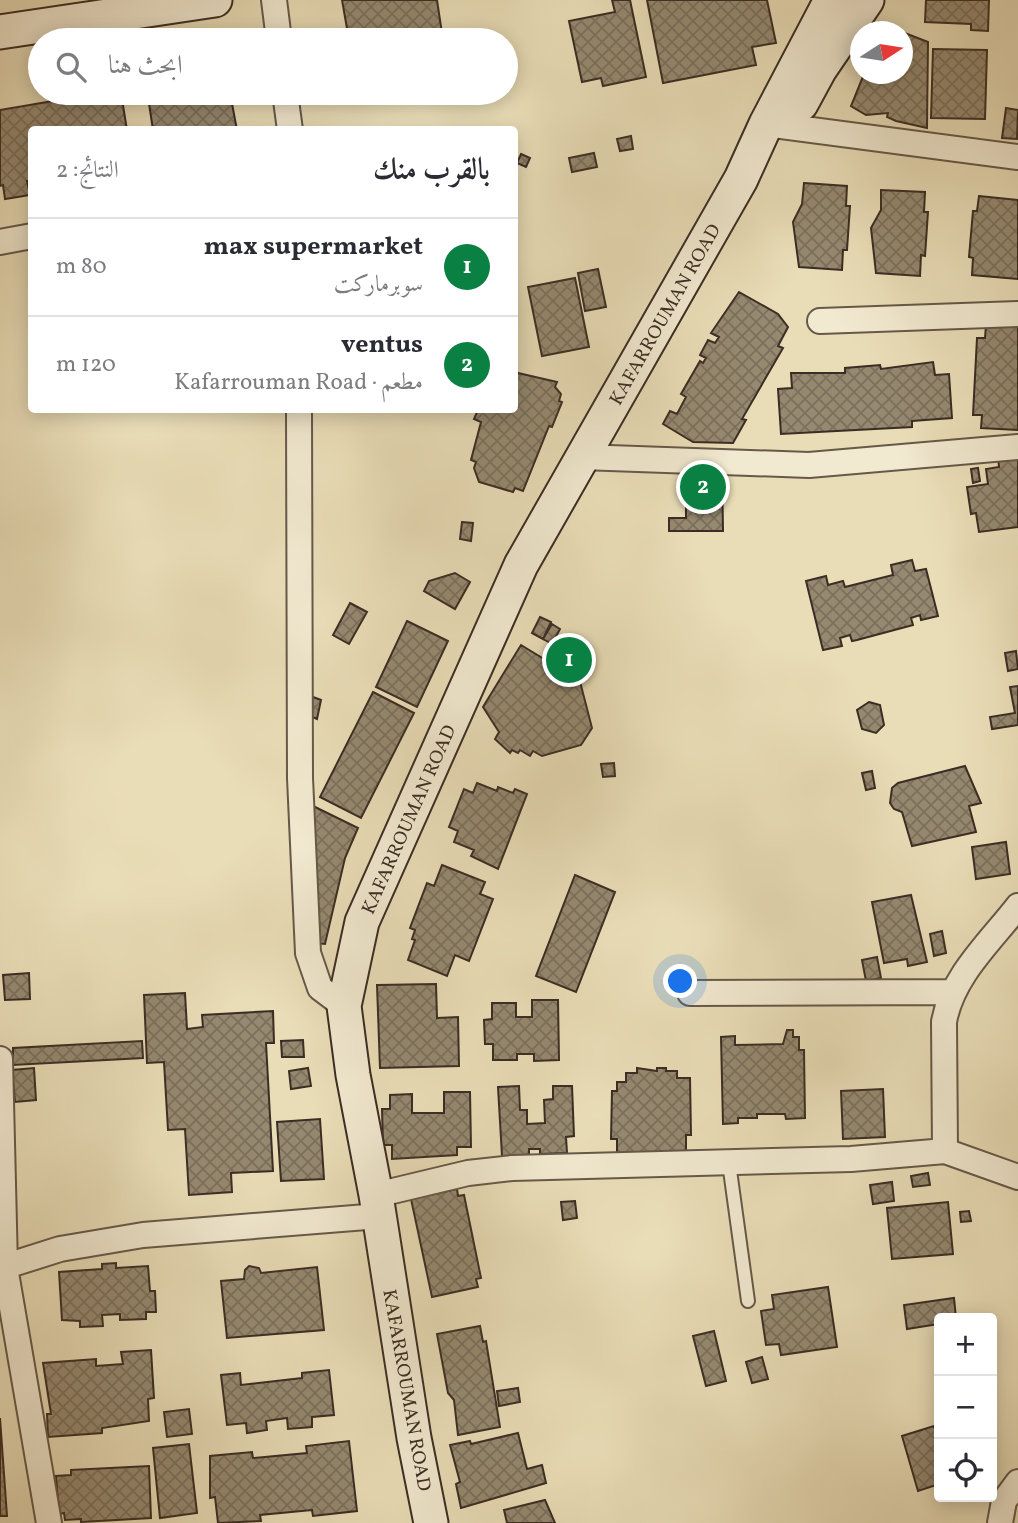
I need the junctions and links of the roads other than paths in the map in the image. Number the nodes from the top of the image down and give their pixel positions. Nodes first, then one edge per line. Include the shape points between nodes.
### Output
1 (215, 0) edge
2 (274, 0) edge
3 (867, 0) edge
4 (826, 3) edge
5 (278, 28) edge
6 (0, 32) edge
7 (287, 105) edge
8 (289, 126) edge
9 (777, 126) junction
10 (1018, 157) edge
11 (28, 237) edge
12 (0, 242) edge
13 (1018, 314) edge
14 (820, 321) dead end
15 (299, 413) edge
16 (1018, 447) edge
17 (581, 457) junction
18 (1018, 906) edge
19 (951, 992) junction
20 (690, 993) dead end
21 (344, 1006) junction
22 (0, 1059) edge
23 (946, 1150) junction
24 (729, 1163) junction
25 (1018, 1177) edge
26 (378, 1205) junction
27 (3, 1267) edge
28 (748, 1301) dead end
29 (1018, 1482) edge
30 (49, 1523) edge
31 (431, 1523) edge
32 (1000, 1523) edge

1 - 6 main road
2 - 5 street
3 - 9 main road
4 - 9 main road
7 - 8 street
9 - 10 street
9 - 17 main road, KAFARROUMAN ROAD
11 - 12 street
13 - 14 street
15 - 21 street via 300,778 308,953 320,988
16 - 17 street via 809,466
17 - 21 main road, KAFARROUMAN ROAD via 521,565 362,922
18 - 19 street
19 - 20 street
19 - 23 street via 944,1022
21 - 26 main road, KAFARROUMAN ROAD
22 - 27 street
23 - 24 street
23 - 25 street
24 - 26 street via 468,1173
24 - 28 lane
26 - 27 street via 143,1235 60,1249
26 - 31 main road, KAFARROUMAN ROAD
27 - 30 street
29 - 32 street via 1004,1502

